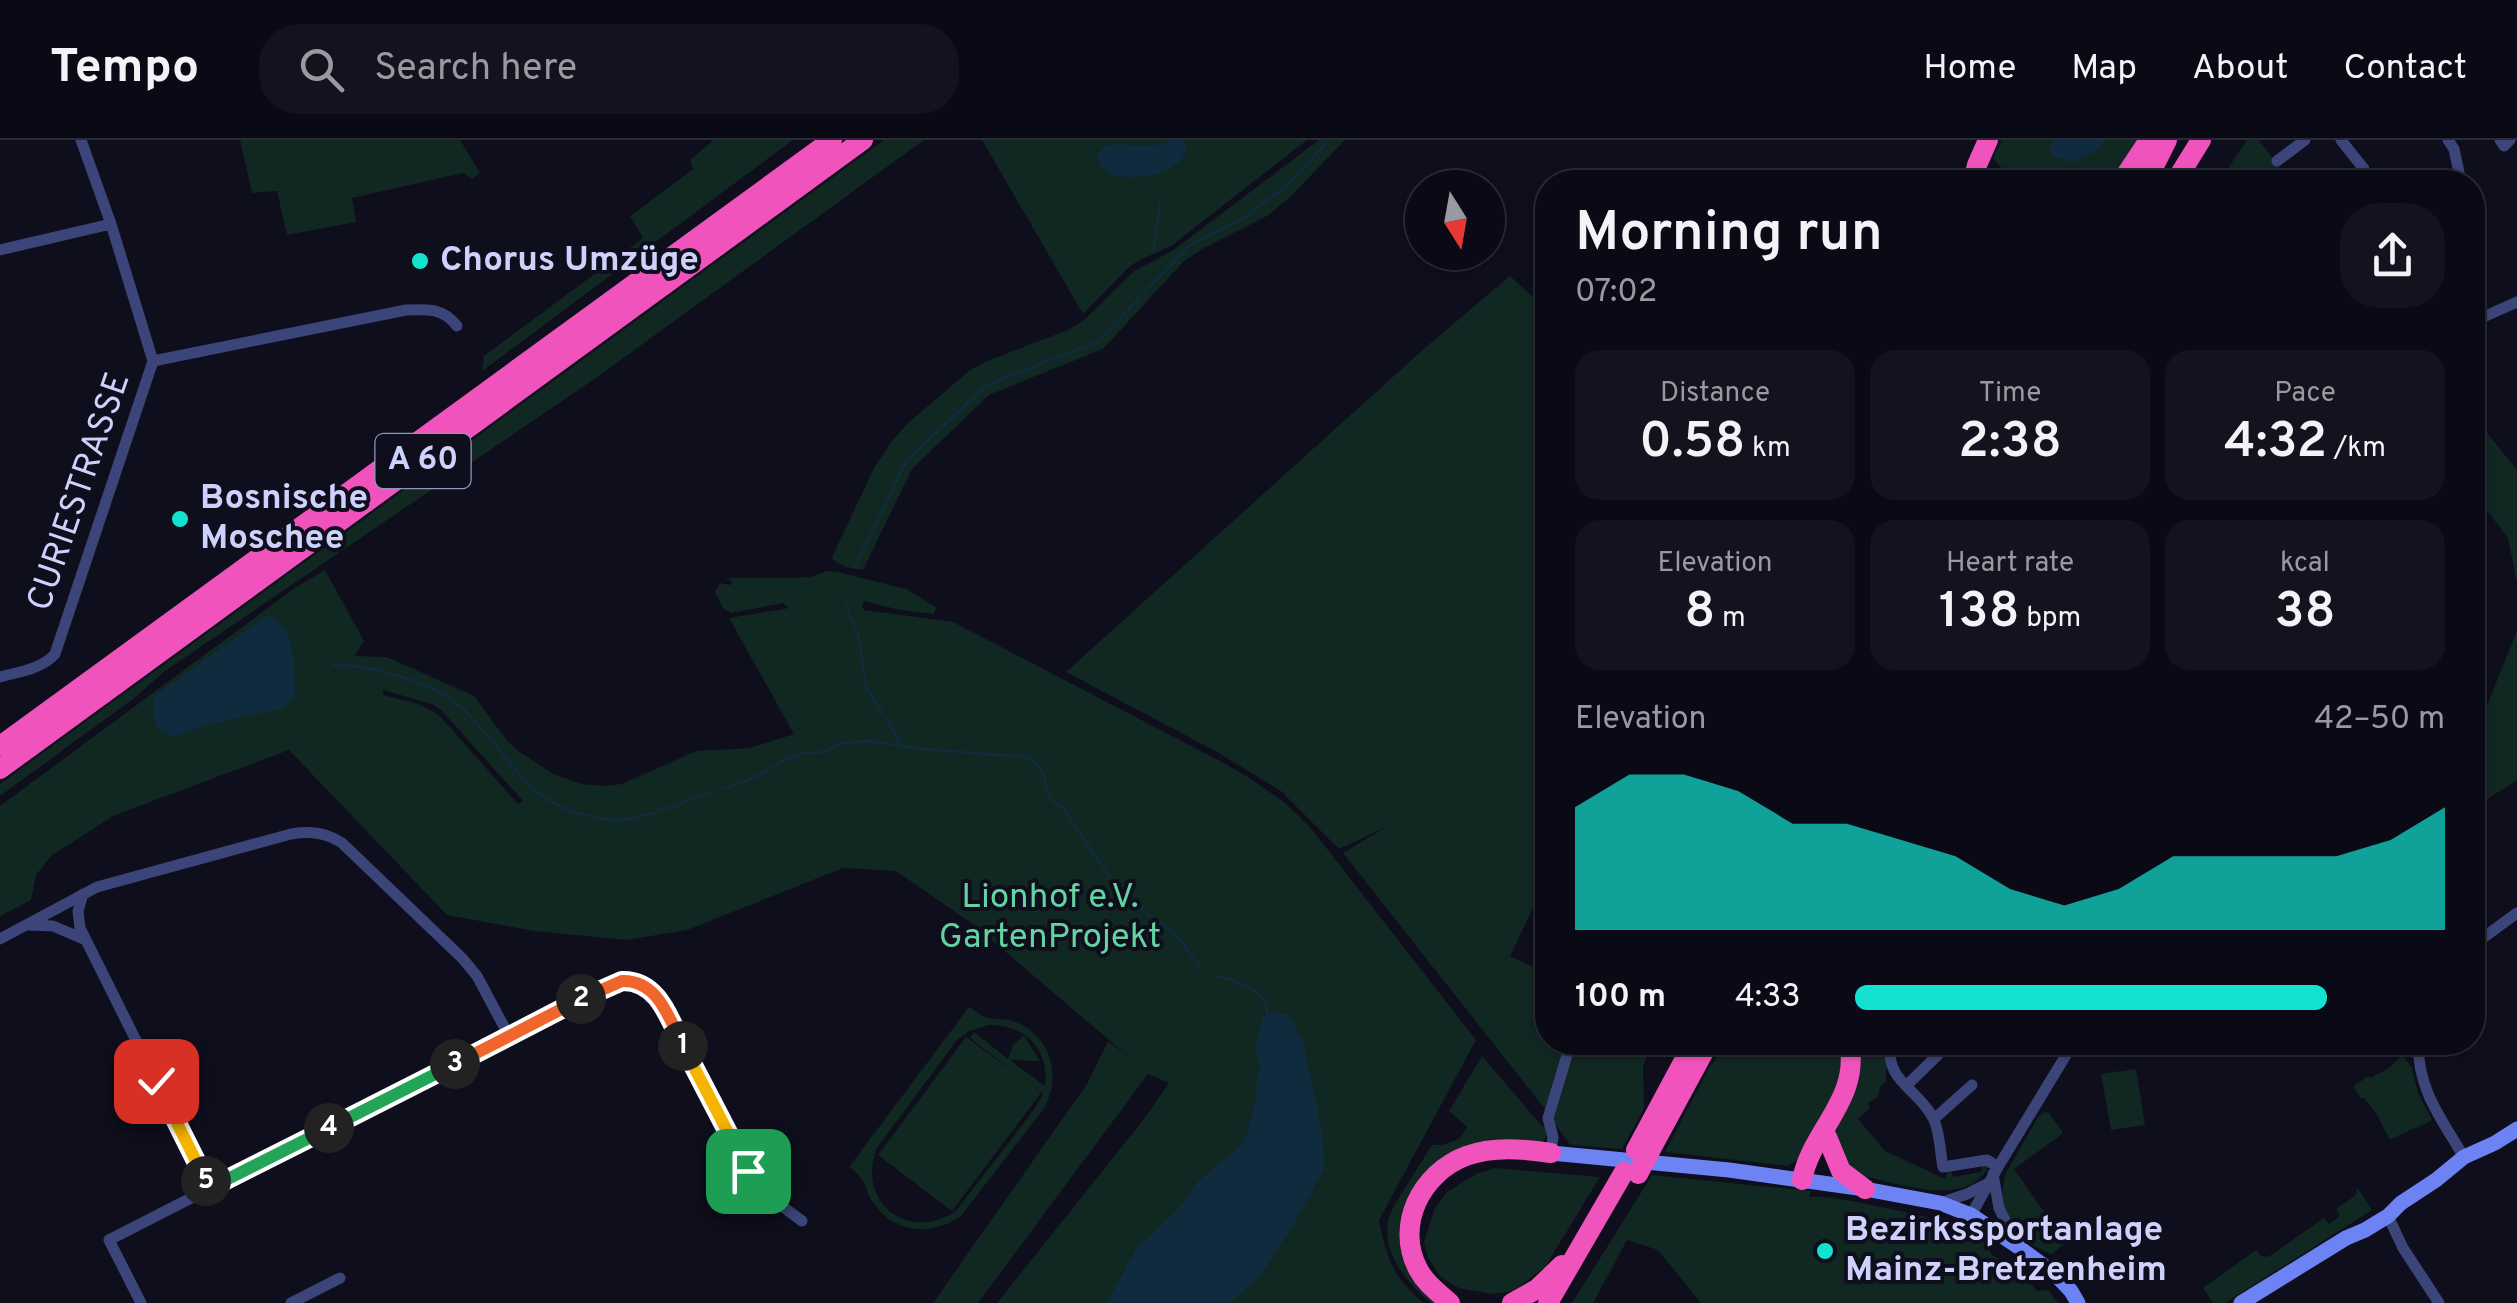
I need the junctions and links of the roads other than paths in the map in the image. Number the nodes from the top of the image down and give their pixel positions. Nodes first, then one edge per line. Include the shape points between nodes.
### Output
1 (81, 140) edge
2 (832, 140) edge
3 (862, 140) edge
4 (1988, 140) edge
5 (2150, 140) edge
6 (2167, 140) edge
7 (2201, 140) edge
8 (2305, 140) edge
9 (2341, 140) edge
10 (2448, 140) edge
11 (2500, 140) edge
12 (2510, 140) edge
13 (2277, 161) dead end
14 (1977, 170) edge
15 (2129, 170) edge
16 (2136, 170) edge
17 (2152, 170) edge
18 (2182, 170) edge
19 (2364, 170) edge
20 (2458, 170) edge
21 (111, 224) junction
22 (0, 250) edge
23 (2517, 302) edge
24 (2485, 316) edge
25 (456, 326) dead end
26 (153, 361) junction
27 (0, 677) edge
28 (0, 746) edge
29 (0, 769) edge
30 (83, 894) junction
31 (2517, 913) edge
32 (26, 924) junction
33 (2485, 936) edge
34 (0, 938) edge
35 (86, 940) junction
36 (509, 1036) junction
37 (1567, 1055) edge
38 (1688, 1055) edge
39 (1702, 1055) edge
40 (1710, 1055) edge
41 (1852, 1055) edge
42 (1889, 1055) edge
43 (1938, 1055) edge
44 (2066, 1055) edge
45 (2419, 1055) edge
46 (1691, 1077) junction
47 (1972, 1085) dead end
48 (1906, 1086) junction
49 (1934, 1118) junction
50 (2517, 1129) edge
51 (1829, 1130) junction
52 (1644, 1150) junction
53 (1551, 1153) junction
54 (2464, 1158) junction
55 (1631, 1173) junction
56 (1993, 1175) junction
57 (1802, 1180) junction
58 (210, 1188) junction
59 (1865, 1189) junction
60 (1940, 1203) junction
61 (1971, 1216) junction
62 (2388, 1216) junction
63 (802, 1221) dead end
64 (1581, 1246) junction
65 (2017, 1246) junction
66 (340, 1278) dead end
67 (1451, 1302) edge
68 (142, 1303) edge
69 (291, 1303) edge
70 (1512, 1303) edge
71 (1548, 1303) edge
72 (1564, 1303) edge
73 (2078, 1303) edge
74 (2242, 1303) edge
75 (2439, 1303) edge

1 - 21 street
2 - 28 highway, A 60
3 - 29 highway, A 60
4 - 14 highway
5 - 15 highway
5 - 16 highway
6 - 17 highway
7 - 18 highway
8 - 13 street
9 - 19 street
10 - 20 street
11 - 12 street via 2504,146
21 - 22 street
21 - 26 street
23 - 24 street
25 - 26 street, CURIESTRASSE via 444,312 406,310
26 - 27 street, CURIESTRASSE via 54,654
30 - 32 street
30 - 35 street via 78,918
30 - 36 street via 292,834 324,834 342,842 463,959
31 - 33 street
32 - 34 street
32 - 35 street via 54,926
35 - 58 street
36 - 58 street
36 - 63 street via 614,982 650,989 748,1171
37 - 53 street via 1548,1118
38 - 52 highway
39 - 46 highway
40 - 46 highway
41 - 51 highway
42 - 48 street
43 - 48 street
44 - 56 street
45 - 54 street via 2428,1099
46 - 52 highway
47 - 49 street
48 - 49 street
49 - 56 street via 1943,1167 1987,1160
50 - 54 street
51 - 57 highway via 1819,1172
51 - 59 highway via 1841,1170
52 - 55 highway, bridge
53 - 57 street
53 - 67 highway via 1503,1149 1469,1155 1423,1189 1410,1218 1411,1250 1425,1280
54 - 62 street
55 - 64 highway
55 - 72 highway
56 - 60 street
56 - 61 street
56 - 65 street
57 - 59 street
58 - 68 street via 109,1240
59 - 60 street
60 - 61 street
61 - 65 street
62 - 74 street
62 - 75 street
64 - 70 highway via 1537,1289
64 - 71 highway
65 - 73 street
66 - 69 street

